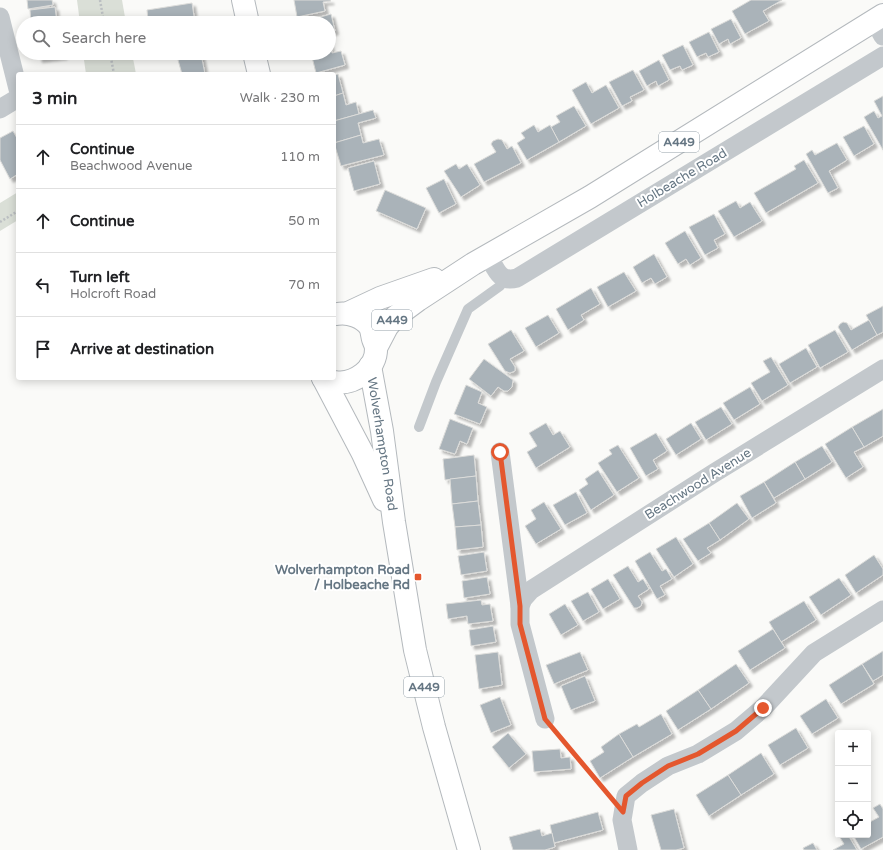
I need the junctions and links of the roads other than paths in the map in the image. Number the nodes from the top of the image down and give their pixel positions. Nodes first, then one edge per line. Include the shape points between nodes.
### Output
1 (243, 0) edge
2 (246, 16) edge
3 (0, 17) edge
4 (880, 24) edge
5 (883, 56) edge
6 (256, 60) edge
7 (259, 72) edge
8 (16, 81) edge
9 (16, 99) edge
10 (0, 109) edge
11 (481, 260) junction
12 (504, 279) junction
13 (340, 309) edge
14 (373, 357) junction
15 (883, 369) edge
16 (324, 380) edge
17 (329, 380) edge
18 (419, 427) dead end
19 (500, 452) dead end
20 (394, 522) junction
21 (520, 606) junction
22 (883, 610) edge
23 (545, 719) road end
24 (469, 850) edge
25 (628, 850) edge

1 - 2 highway
3 - 8 street
4 - 11 highway, A449
5 - 12 street, Holbeache Road via 517,278
6 - 7 highway
9 - 10 street
11 - 12 street
11 - 13 highway, A449 via 380,298
11 - 14 highway, A449 via 395,317 386,327
12 - 18 lane via 500,286 468,309
13 - 14 highway, Wolverhampton Road via 363,320 370,328
14 - 17 highway via 361,376 348,381
14 - 20 highway, Wolverhampton Road / A449
15 - 21 street, Beachwood Avenue via 531,590
16 - 20 highway, Wolverhampton Road / A449 via 363,454
19 - 21 street
20 - 24 highway, Wolverhampton Road / A449 via 415,650
21 - 23 street via 520,624
22 - 25 street via 814,653 763,708 736,731 698,754 668,766 626,796 622,820

